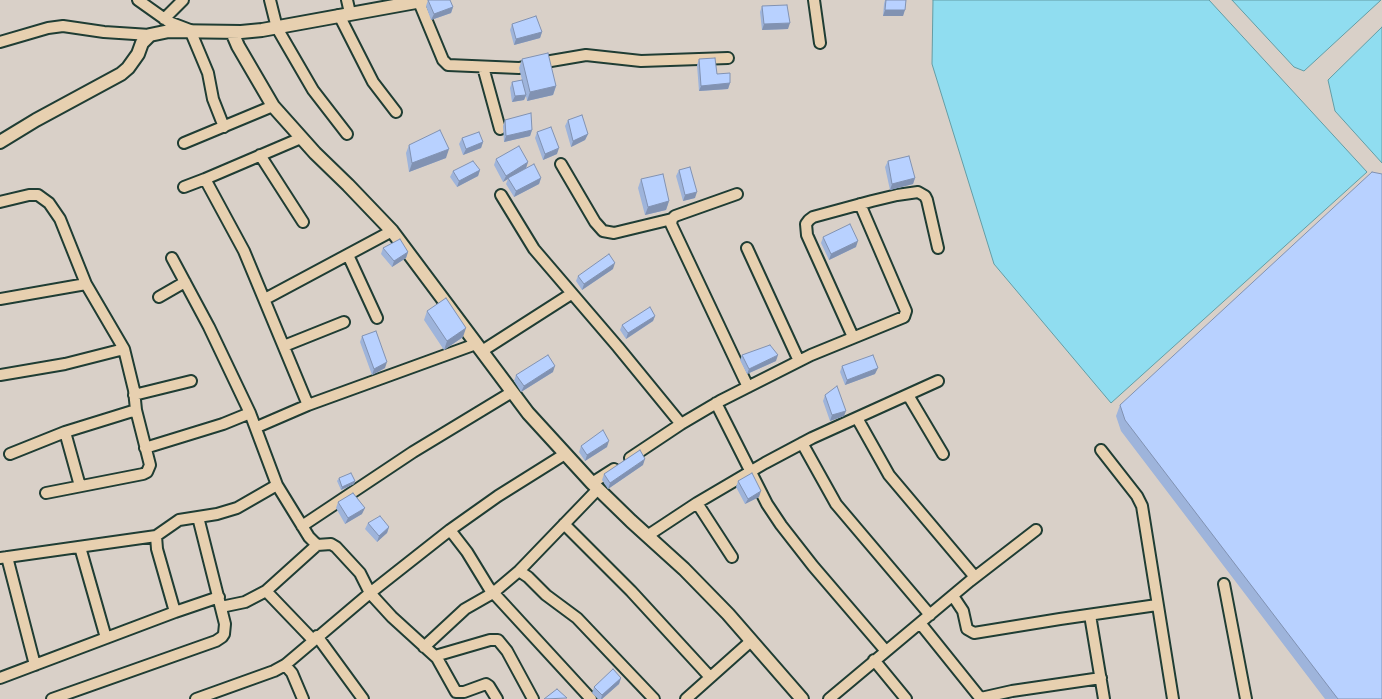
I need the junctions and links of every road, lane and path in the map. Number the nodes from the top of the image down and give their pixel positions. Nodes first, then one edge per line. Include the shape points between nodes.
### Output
1 (138, 0) edge
2 (183, 0) edge
3 (270, 0) edge
4 (347, 0) edge
5 (814, 0) edge
6 (416, 1) edge
7 (344, 14) junction
8 (164, 19) junction
9 (277, 28) junction
10 (190, 30) junction
11 (232, 32) junction
12 (150, 35) junction
13 (0, 42) edge
14 (820, 43) dead end
15 (728, 58) dead end
16 (483, 67) junction
17 (273, 106) junction
18 (396, 112) dead end
19 (224, 127) junction
20 (500, 129) dead end
21 (347, 134) dead end
22 (301, 138) junction
23 (0, 142) edge
24 (184, 143) dead end
25 (260, 155) junction
26 (560, 164) dead end
27 (206, 179) junction
28 (184, 187) dead end
29 (737, 194) dead end
30 (501, 195) dead end
31 (0, 202) edge
32 (860, 204) junction
33 (672, 219) junction
34 (304, 222) dead end
35 (392, 231) junction
36 (748, 248) dead end
37 (938, 248) dead end
38 (348, 255) junction
39 (172, 258) dead end
40 (185, 282) junction
41 (86, 284) junction
42 (572, 294) junction
43 (160, 297) dead end
44 (0, 299) edge
45 (265, 299) junction
46 (377, 318) dead end
47 (344, 322) dead end
48 (853, 337) junction
49 (284, 346) junction
50 (479, 347) junction
51 (124, 350) junction
52 (799, 361) junction
53 (0, 375) edge
54 (191, 381) dead end
55 (938, 381) dead end
56 (748, 387) junction
57 (512, 392) junction
58 (134, 394) junction
59 (908, 395) junction
60 (716, 403) junction
61 (308, 405) junction
62 (136, 410) junction
63 (250, 413) junction
64 (857, 418) junction
65 (681, 424) junction
66 (257, 428) junction
67 (65, 432) junction
68 (802, 444) junction
69 (145, 448) junction
70 (1101, 450) dead end
71 (10, 454) dead end
72 (565, 454) junction
73 (943, 454) dead end
74 (750, 471) junction
75 (277, 485) junction
76 (80, 486) junction
77 (595, 486) junction
78 (46, 493) dead end
79 (698, 503) junction
80 (198, 517) junction
81 (564, 524) junction
82 (302, 526) junction
83 (450, 530) junction
84 (1036, 530) dead end
85 (156, 536) junction
86 (647, 536) junction
87 (316, 545) junction
88 (80, 547) junction
89 (732, 557) dead end
90 (3, 558) edge
91 (519, 570) junction
92 (975, 577) junction
93 (1224, 584) dead end
94 (266, 591) junction
95 (370, 593) junction
96 (493, 593) junction
97 (953, 596) junction
98 (220, 602) junction
99 (1157, 605) junction
100 (175, 612) junction
101 (930, 615) junction
102 (1090, 615) junction
103 (920, 623) junction
104 (106, 638) junction
105 (315, 638) junction
106 (751, 641) junction
107 (424, 647) junction
108 (885, 650) junction
109 (435, 656) junction
110 (874, 660) junction
111 (35, 665) junction
112 (285, 665) junction
113 (710, 677) junction
114 (0, 678) edge
115 (1101, 678) junction
116 (214, 696) edge
117 (981, 698) edge
118 (52, 699) edge
119 (196, 699) edge
120 (303, 699) edge
121 (363, 699) edge
122 (497, 699) edge
123 (533, 699) edge
124 (591, 699) edge
125 (654, 699) edge
126 (686, 699) edge
127 (802, 699) edge
128 (828, 699) edge
129 (906, 699) edge
130 (1104, 699) edge
131 (1173, 699) edge
132 (1246, 699) edge

1 - 8 street
2 - 8 street
3 - 9 street
4 - 7 street
5 - 14 street
6 - 7 street
6 - 16 street via 445,63
7 - 9 street
7 - 18 street via 373,82
8 - 10 street
9 - 11 street
9 - 21 street via 313,90
10 - 11 street
10 - 12 street
10 - 19 street via 208,73 213,99
11 - 17 street
12 - 13 street via 63,26
12 - 23 street via 121,74
15 - 16 street via 642,61 586,55 519,68
16 - 20 street
17 - 19 street
17 - 22 street
19 - 24 street
22 - 25 street
22 - 35 street
25 - 27 street
25 - 34 street
26 - 33 street via 595,222 604,231 620,232
27 - 28 street
27 - 45 street
29 - 33 street
30 - 42 street via 534,249
31 - 41 street via 29,195 44,198 64,227
32 - 37 street via 922,193 927,200
32 - 48 street via 906,311 904,317
32 - 48 street via 813,217 805,230
33 - 56 street via 671,224 684,254
35 - 38 street
35 - 50 street
36 - 52 street
38 - 45 street
38 - 46 street
39 - 40 street
40 - 43 street
40 - 63 street
41 - 44 street
41 - 51 street
42 - 50 street
42 - 65 street
45 - 49 street
47 - 49 street
48 - 52 street
49 - 61 street
50 - 57 street
50 - 61 street
51 - 53 street
51 - 58 street
52 - 56 street
54 - 58 street
55 - 59 street
56 - 60 street
57 - 72 street
57 - 82 street via 413,452
58 - 62 street
59 - 64 street
59 - 73 street
60 - 65 street
60 - 74 street
61 - 66 street
62 - 67 street
62 - 69 street
63 - 66 street
63 - 69 street
64 - 68 street
64 - 92 street via 888,474
65 - 77 street
66 - 75 street
67 - 71 street
67 - 76 street
68 - 74 street
68 - 101 street via 836,504
69 - 76 street via 150,465 147,472
70 - 99 street via 1142,506
72 - 77 street
72 - 83 street
74 - 79 street
74 - 108 street via 767,504 794,541
75 - 80 street via 237,508
75 - 82 street
76 - 78 street
77 - 81 street
77 - 86 street
79 - 86 street
79 - 89 street
80 - 85 street via 179,520
80 - 98 street
81 - 91 street
81 - 113 street
82 - 87 street
83 - 95 street
83 - 96 street
84 - 92 street
85 - 88 street
85 - 100 street
86 - 106 street via 690,575
87 - 94 street
87 - 95 street via 336,547 360,573
88 - 90 street
88 - 104 street
90 - 111 street
91 - 96 street
91 - 125 street via 577,618
92 - 97 street
93 - 132 street
94 - 98 street via 245,602
94 - 105 street
95 - 105 street
95 - 107 street
96 - 107 street via 465,610
96 - 124 street
97 - 101 street
97 - 102 street via 971,633
98 - 100 street
98 - 118 street via 226,629 216,641
99 - 102 street
99 - 131 street
100 - 104 street
101 - 103 street
102 - 115 street
103 - 108 street
103 - 117 street
104 - 111 street
105 - 112 street
105 - 121 street
106 - 113 street
106 - 127 street
107 - 109 street
108 - 110 street
109 - 122 street via 456,692 486,684
109 - 123 street via 498,640
110 - 128 street
110 - 129 street
111 - 114 street
112 - 116 street
112 - 120 street
113 - 126 street
115 - 117 street
115 - 130 street
116 - 119 street

